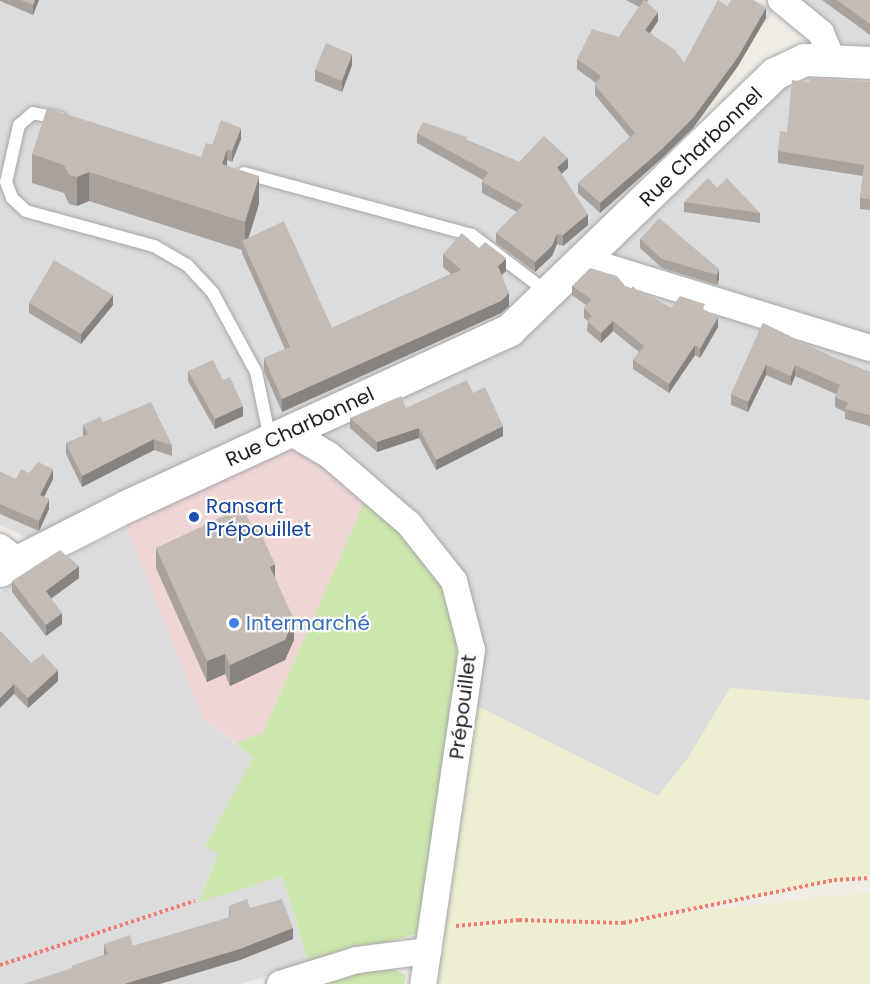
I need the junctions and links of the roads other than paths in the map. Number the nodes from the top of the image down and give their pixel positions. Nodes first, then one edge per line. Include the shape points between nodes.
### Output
1 (781, 0) edge
2 (832, 59) junction
3 (870, 63) edge
4 (71, 121) edge
5 (226, 168) edge
6 (584, 260) junction
7 (549, 294) junction
8 (870, 348) edge
9 (280, 436) junction
10 (5, 559) edge
11 (430, 941) junction
12 (280, 984) edge
13 (423, 984) edge

1 - 2 street via 821,33
2 - 3 street, Rue Charbonnel
2 - 6 street, Rue Charbonnel via 805,60 775,74
4 - 9 lane via 33,113 19,125 6,182 12,198 26,211 154,246 188,266 213,293 256,372
5 - 7 lane via 472,235
6 - 7 street, Rue Charbonnel
6 - 8 street
7 - 9 street, Rue Charbonnel via 510,330
9 - 10 street, Rue Charbonnel
9 - 11 street, Prépouillet via 329,455 409,524 454,581 472,650
11 - 12 street
11 - 13 street, Prépouillet

